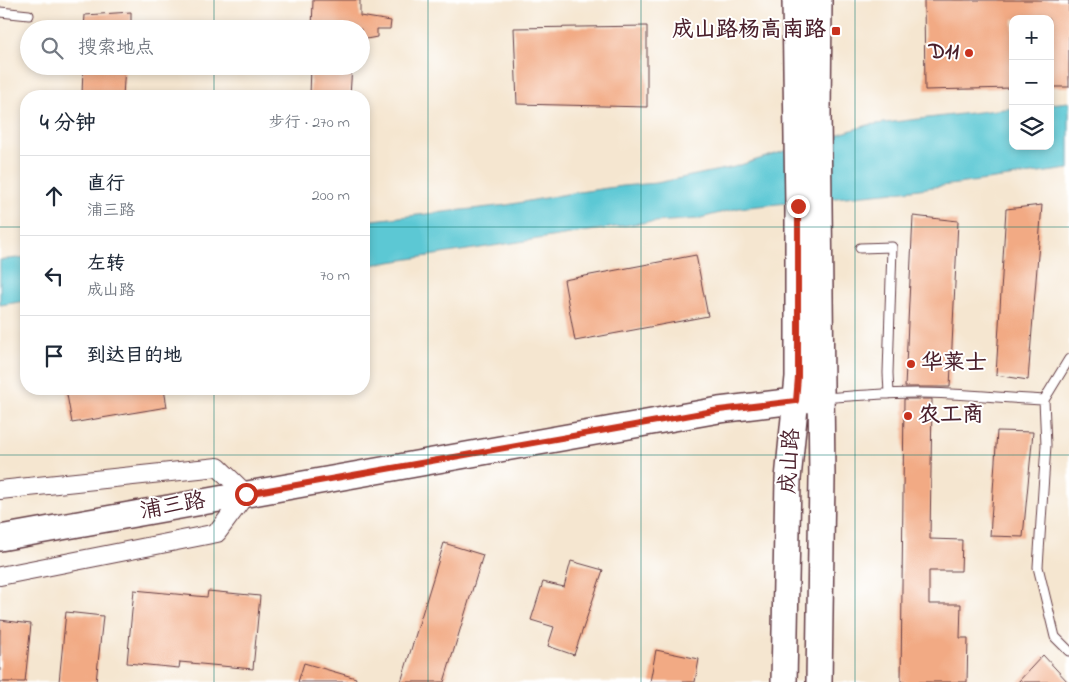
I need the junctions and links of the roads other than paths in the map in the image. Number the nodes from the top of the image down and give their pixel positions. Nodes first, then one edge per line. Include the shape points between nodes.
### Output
1 (796, 0) edge
2 (819, 0) edge
3 (0, 12) edge
4 (29, 15) dead end
5 (808, 115) junction
6 (808, 205) junction
7 (860, 248) dead end
8 (1069, 359) edge
9 (889, 394) junction
10 (820, 398) junction
11 (1044, 400) junction
12 (796, 401) junction
13 (0, 490) edge
14 (246, 494) junction
15 (4, 537) edge
16 (0, 576) edge
17 (1069, 651) edge
18 (784, 682) edge
19 (819, 682) edge

1 - 5 main road, 成山路
2 - 5 main road, 成山路
3 - 4 lane
5 - 6 main road, 成山路
6 - 10 main road, 成山路
6 - 12 main road, 成山路
7 - 9 lane via 892,247
8 - 11 lane
9 - 10 lane
9 - 11 lane via 968,394
10 - 12 main road, 浦三路
10 - 19 main road, 成山路
11 - 17 lane via 1046,445 1038,568 1055,637
12 - 14 main road, 浦三路 via 719,410
12 - 18 main road, 成山路 via 788,479
13 - 14 street via 218,466
14 - 15 main road, 浦三路
14 - 16 street via 217,533

